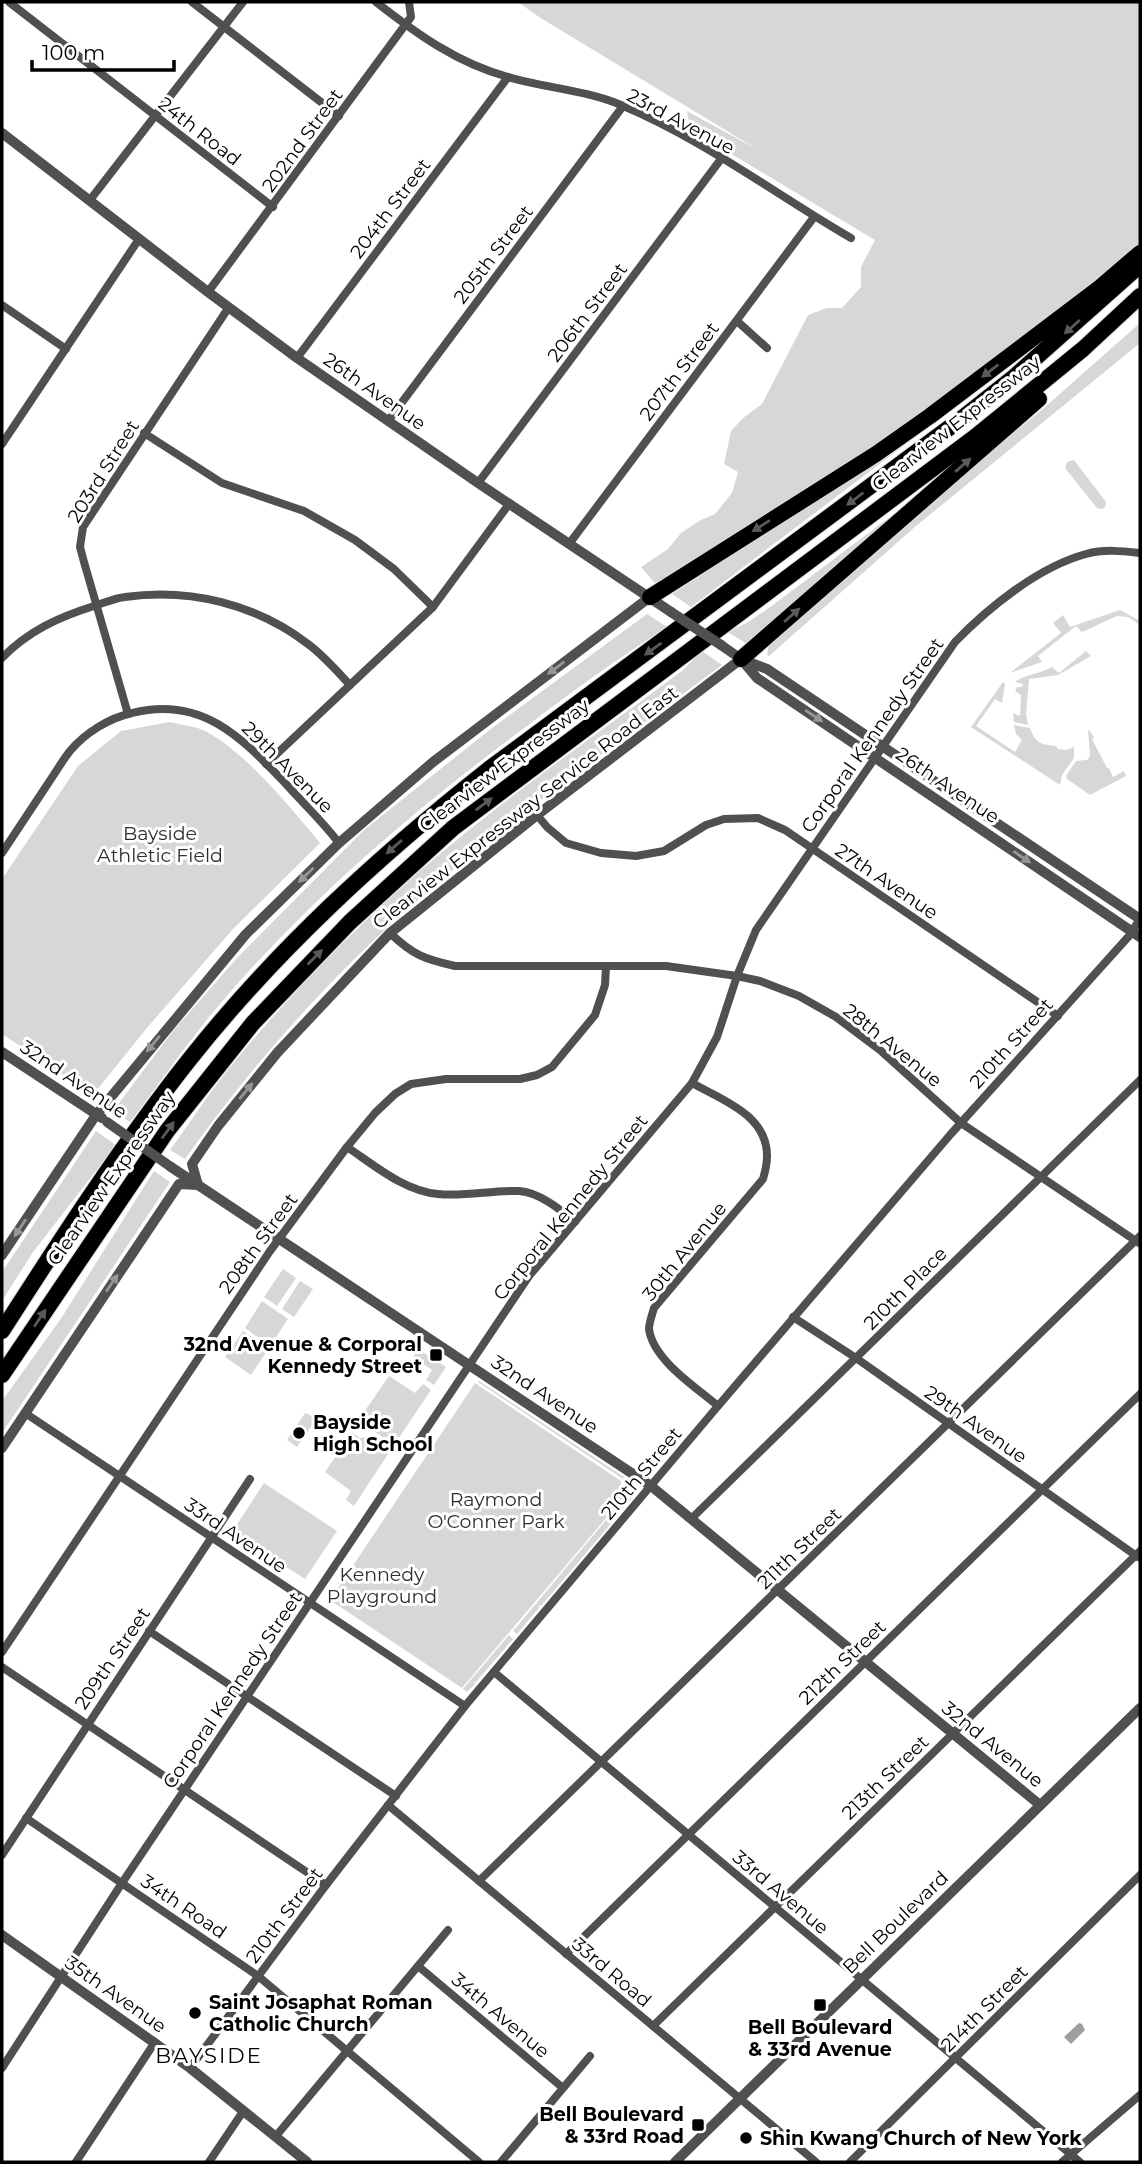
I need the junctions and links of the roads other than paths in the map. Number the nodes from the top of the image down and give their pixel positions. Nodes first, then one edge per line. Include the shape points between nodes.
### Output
1 (9, 2) edge
2 (192, 2) edge
3 (243, 2) edge
4 (376, 2) edge
5 (409, 2) edge
6 (405, 25) junction
7 (224, 27) junction
8 (508, 77) junction
9 (623, 106) junction
10 (155, 116) junction
11 (339, 116) junction
12 (2, 133) edge
13 (721, 159) junction
14 (90, 200) junction
15 (273, 207) junction
16 (814, 217) junction
17 (851, 238) dead end
18 (139, 239) junction
19 (1140, 253) edge
20 (1140, 265) edge
21 (208, 292) junction
22 (1140, 296) edge
23 (2, 305) edge
24 (229, 307) junction
25 (1140, 307) edge
26 (737, 321) junction
27 (767, 348) dead end
28 (66, 349) junction
29 (297, 358) junction
30 (388, 421) junction
31 (144, 433) junction
32 (2, 444) edge
33 (478, 484) junction
34 (509, 503) junction
35 (569, 544) junction
36 (1140, 553) edge
37 (650, 597) junction
38 (95, 606) junction
39 (433, 607) junction
40 (2, 658) edge
41 (741, 659) junction
42 (350, 685) junction
43 (128, 714) junction
44 (883, 747) junction
45 (876, 757) junction
46 (267, 764) junction
47 (537, 815) junction
48 (339, 843) junction
49 (812, 849) junction
50 (2, 853) edge
51 (1140, 919) edge
52 (390, 933) junction
53 (1136, 934) edge
54 (606, 967) junction
55 (737, 976) junction
56 (1058, 1016) junction
57 (2, 1052) edge
58 (1140, 1080) edge
59 (692, 1083) junction
60 (96, 1115) junction
61 (961, 1123) junction
62 (347, 1147) junction
63 (1041, 1177) junction
64 (198, 1185) junction
65 (575, 1222) junction
66 (279, 1238) junction
67 (1139, 1240) edge
68 (2, 1255) edge
69 (36, 1278) junction
70 (793, 1317) junction
71 (2, 1323) edge
72 (2, 1331) edge
73 (856, 1358) junction
74 (469, 1364) junction
75 (3, 1373) edge
76 (1140, 1394) edge
77 (718, 1406) junction
78 (25, 1413) junction
79 (949, 1424) junction
80 (2, 1448) edge
81 (119, 1475) junction
82 (250, 1479) dead end
83 (651, 1486) junction
84 (1042, 1490) junction
85 (691, 1519) junction
86 (212, 1538) junction
87 (1139, 1555) edge
88 (778, 1590) junction
89 (310, 1602) junction
90 (149, 1631) junction
91 (2, 1652) edge
92 (866, 1661) junction
93 (2, 1667) edge
94 (494, 1672) junction
95 (247, 1696) junction
96 (465, 1706) junction
97 (1140, 1708) edge
98 (88, 1724) junction
99 (953, 1733) junction
100 (601, 1762) junction
101 (185, 1790) junction
102 (396, 1796) junction
103 (388, 1805) junction
104 (1041, 1805) junction
105 (26, 1818) junction
106 (687, 1834) junction
107 (2, 1855) edge
108 (1140, 1875) edge
109 (479, 1881) junction
110 (122, 1883) junction
111 (326, 1885) junction
112 (774, 1907) junction
113 (448, 1930) dead end
114 (2, 1935) edge
115 (566, 1954) junction
116 (418, 1966) junction
117 (61, 1976) junction
118 (258, 1976) junction
119 (861, 1980) junction
120 (653, 2026) junction
121 (155, 2042) junction
122 (347, 2052) junction
123 (590, 2056) dead end
124 (956, 2059) junction
125 (2, 2068) edge
126 (190, 2068) junction
127 (563, 2088) junction
128 (1140, 2095) edge
129 (740, 2099) junction
130 (244, 2110) junction
131 (276, 2136) junction
132 (1070, 2154) junction
133 (76, 2162) edge
134 (209, 2162) edge
135 (307, 2162) edge
136 (479, 2162) edge
137 (501, 2162) edge
138 (675, 2162) edge
139 (816, 2162) edge
140 (850, 2162) edge
141 (1062, 2162) edge
142 (1080, 2162) edge

1 - 10 street, 24th Road
2 - 7 street
3 - 7 street
4 - 6 street, 23rd Avenue
5 - 6 street, 202nd Street via 411,17
6 - 8 street, 23rd Avenue via 457,59
6 - 11 street, 202nd Street
7 - 10 street
7 - 11 street
8 - 9 street, 23rd Avenue via 596,95
8 - 29 street, 204th Street
9 - 13 street, 23rd Avenue
9 - 30 street, 205th Street
10 - 14 street
10 - 15 street, 24th Road
11 - 15 street, 202nd Street
12 - 14 street, 26th Avenue
13 - 16 street, 23rd Avenue
13 - 33 street, 206th Street
14 - 18 street, 26th Avenue
15 - 21 street, 202nd Street
16 - 17 street, 23rd Avenue
16 - 26 street, 207th Street
18 - 21 street, 26th Avenue
18 - 28 street
19 -> 37 highway via 919,424
20 -> 69 highway, Clearview Expressway via 961,419 489,769 372,866 282,954 190,1058
21 - 24 street, 26th Avenue
75 -> 22 highway, Clearview Expressway via 167,1130 253,1023 358,914 453,828 975,437
23 - 28 street
24 - 29 street, 26th Avenue
24 - 31 street, 203rd Street
41 -> 25 highway
26 - 27 street
26 - 35 street, 207th Street
28 - 32 street
29 - 30 street, 26th Avenue
30 - 33 street, 26th Avenue
31 - 38 street, 203rd Street via 83,527 80,547
31 - 39 street via 222,483 304,510 355,540
33 - 34 street, 26th Avenue
34 - 35 street, 26th Avenue
34 - 39 street
35 - 37 street, 26th Avenue
36 - 44 street, Corporal Kennedy Street via 1086,554 1021,586 955,642
37 - 41 street, 26th Avenue, bridge
37 -> 48 street via 433,762
38 - 40 street via 51,621
38 - 42 street via 151,595 192,596 240,607 310,644
38 - 43 street, 203rd Street
39 - 42 street
41 - 44 street, 26th Avenue via 767,669
41 -> 45 street, 26th Avenue via 757,678
41 - 47 street, Clearview Expressway Service Road East
42 - 46 street
43 - 46 street, 29th Avenue via 155,709 198,714 238,736
43 - 50 street via 100,726 70,752
44 - 45 street, Corporal Kennedy Street
44 - 51 street, 26th Avenue
45 - 49 street, Corporal Kennedy Street
45 -> 53 street, 26th Avenue
46 - 48 street, 29th Avenue
47 - 49 street, 27th Avenue via 566,843 601,853 636,856 664,851 706,825 724,819 758,818
47 - 52 street, Clearview Expressway Service Road East
48 -> 60 street via 246,934
49 - 55 street, Corporal Kennedy Street via 756,930
49 - 56 street, 27th Avenue
51 - 53 street, 210th Street
52 - 54 street, 28th Avenue via 425,959 455,966
64 -> 52 street, Clearview Expressway Service Road East via 192,1164 218,1126 277,1053
53 - 56 street, 210th Street
54 - 55 street, 28th Avenue via 666,967
54 - 62 street, 208th Street via 595,1015 552,1067 520,1079 411,1084 375,1113
55 - 59 street, Corporal Kennedy Street via 717,1037
55 - 61 street, 28th Avenue via 799,996 836,1017
56 - 61 street, 210th Street
57 - 60 street, 32nd Avenue
58 - 63 street, 210th Place
59 - 65 street, Corporal Kennedy Street
59 - 77 street, 30th Avenue via 741,1110 758,1125 766,1143 764,1179 654,1308 649,1327 662,1357
60 - 64 street, 32nd Avenue, bridge
60 -> 68 street
61 - 63 street, 28th Avenue
61 - 70 street, 210th Street
62 - 65 street via 414,1188 436,1194 521,1191 559,1208
62 - 66 street, 208th Street
63 - 67 street, 28th Avenue
63 - 73 street, 210th Place
64 - 66 street, 32nd Avenue
78 -> 64 street via 178,1184
65 - 74 street, Corporal Kennedy Street via 529,1276
66 - 74 street, 32nd Avenue
66 - 81 street, 208th Street
67 - 79 street, 211th Street
69 - 71 highway
69 - 72 highway, Clearview Expressway
70 - 73 street, 29th Avenue
70 - 77 street, 210th Street
73 - 79 street, 29th Avenue
73 - 85 street, 210th Place
74 - 83 street, 32nd Avenue
74 - 89 street, Corporal Kennedy Street
76 - 84 street, 212th Street
77 - 83 street, 210th Street
78 - 80 street
78 - 81 street, 33rd Avenue
79 - 84 street, 29th Avenue
79 - 88 street, 211th Street
81 - 86 street, 33rd Avenue
81 - 91 street, 208th Street
82 - 86 street, 209th Street
83 - 85 street, 32nd Avenue
83 - 94 street, 210th Street
84 - 87 street, 29th Avenue
84 - 92 street, 212th Street
85 - 88 street, 32nd Avenue
86 - 89 street, 33rd Avenue
86 - 90 street, 209th Street
87 - 99 street, 213th Street
88 - 92 street, 32nd Avenue
88 - 100 street, 211th Street
89 - 95 street, Corporal Kennedy Street
89 - 96 street, 33rd Avenue
90 - 95 street
90 - 98 street, 209th Street
92 - 99 street, 32nd Avenue
92 - 106 street, 212th Street
93 - 98 street
94 - 96 street, 210th Street
94 - 100 street, 33rd Avenue
95 - 101 street, Corporal Kennedy Street
95 - 102 street
96 - 102 street, 210th Street
97 - 104 street, Bell Boulevard
98 - 101 street
98 - 105 street, 209th Street
99 - 104 street, 32nd Avenue
99 - 112 street, 213th Street
100 - 106 street, 33rd Avenue
100 - 109 street, 211th Street
101 - 110 street, Corporal Kennedy Street
101 - 111 street
102 - 103 street, 210th Street
103 - 109 street, 33rd Road
103 - 111 street, 210th Street
104 - 119 street, Bell Boulevard
105 - 107 street, 209th Street
105 - 110 street, 34th Road
106 - 112 street, 33rd Avenue
106 - 115 street, 212th Street
108 - 124 street, 214th Street
109 - 115 street, 33rd Road
110 - 117 street, Corporal Kennedy Street
110 - 118 street, 34th Road
111 - 118 street, 210th Street
112 - 119 street, 33rd Avenue
112 - 120 street, 213th Street
113 - 116 street
114 - 117 street, 35th Avenue
115 - 120 street, 33rd Road
116 - 122 street
116 - 127 street, 34th Avenue
117 - 121 street, 35th Avenue
117 - 125 street, Corporal Kennedy Street
118 - 122 street, 34th Road
118 - 126 street, 210th Street
119 - 124 street, 33rd Avenue
119 - 129 street, Bell Boulevard
120 - 129 street, 33rd Road
121 - 126 street, 35th Avenue
121 - 133 street
122 - 131 street
122 - 136 street, 34th Road
123 - 127 street
124 - 132 street, 33rd Avenue
124 - 140 street, 214th Street
126 - 130 street, 35th Avenue
127 - 137 street
128 - 132 street
129 - 138 street, Bell Boulevard
129 - 139 street, 33rd Road
130 - 131 street, 35th Avenue
130 - 134 street
131 - 135 street, 35th Avenue
132 - 141 street
132 - 142 street, 33rd Avenue

